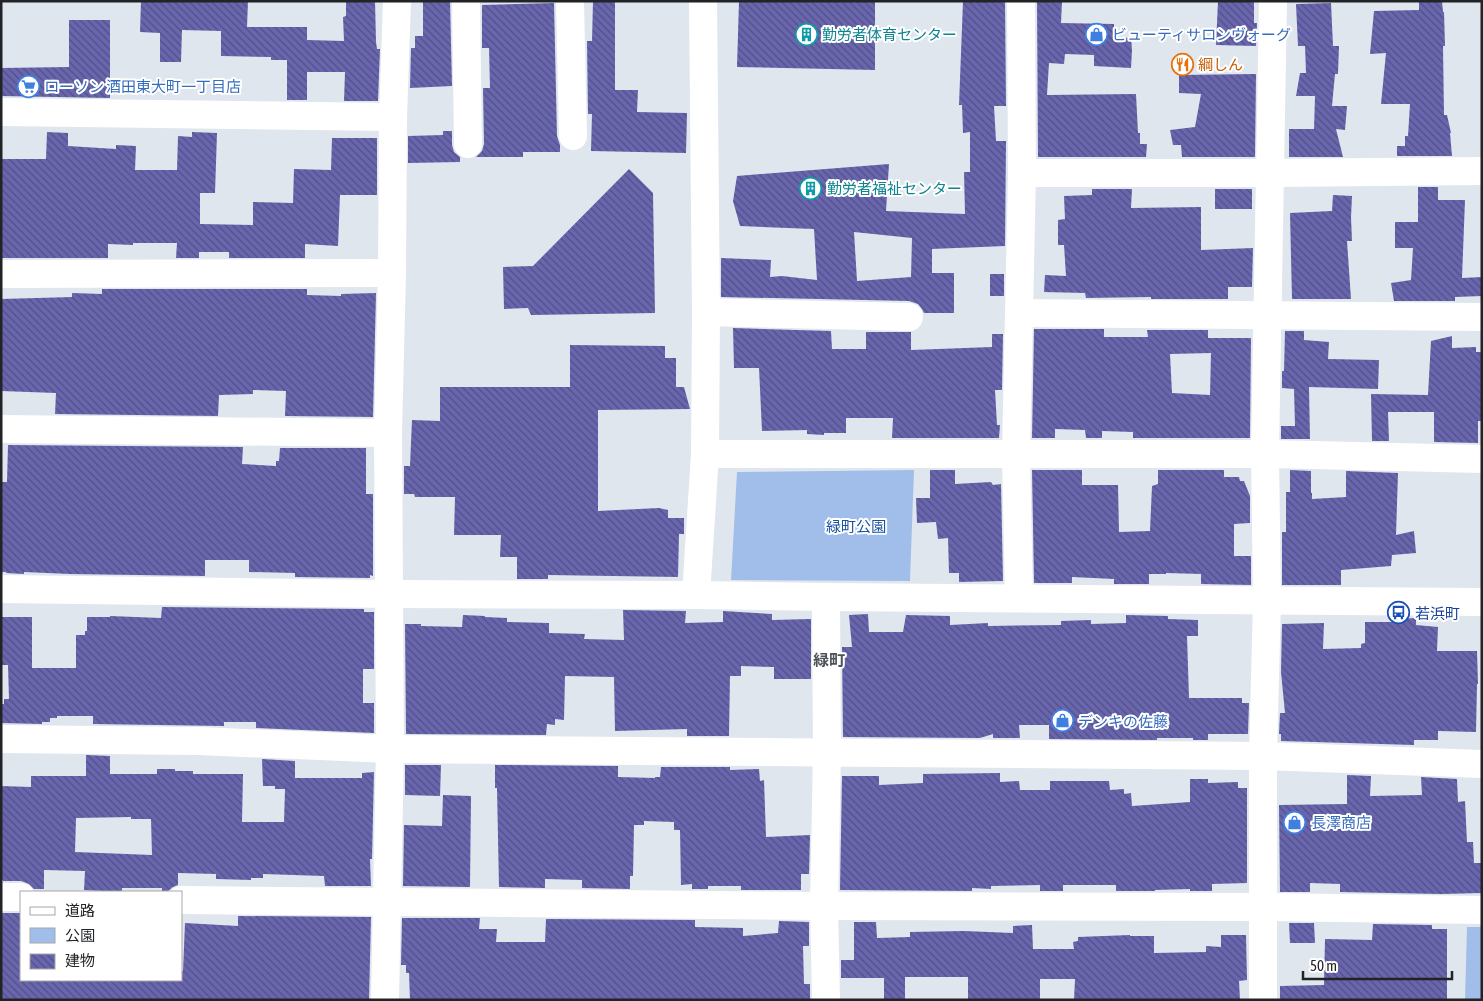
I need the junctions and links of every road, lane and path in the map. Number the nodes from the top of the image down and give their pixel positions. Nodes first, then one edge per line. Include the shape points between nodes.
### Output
1 (397, 1) edge
2 (466, 1) edge
3 (570, 1) edge
4 (703, 1) edge
5 (1021, 1) edge
6 (1273, 1) edge
7 (1, 112) edge
8 (393, 117) junction
9 (574, 136) dead end
10 (468, 144) dead end
11 (1482, 171) edge
12 (1022, 173) junction
13 (1270, 173) junction
14 (392, 273) junction
15 (1, 274) edge
16 (706, 312) junction
17 (1020, 313) junction
18 (1268, 314) junction
19 (909, 317) dead end
20 (1482, 317) edge
21 (1, 429) edge
22 (388, 433) junction
23 (705, 454) junction
24 (1016, 454) junction
25 (1265, 454) junction
26 (1482, 459) edge
27 (1, 589) edge
28 (389, 594) junction
29 (696, 595) junction
30 (826, 597) junction
31 (1019, 598) junction
32 (1267, 601) junction
33 (1482, 602) edge
34 (1, 739) edge
35 (390, 749) junction
36 (827, 752) junction
37 (1264, 756) junction
38 (1482, 764) edge
39 (1, 897) edge
40 (20, 897) edge
41 (182, 900) edge
42 (388, 902) junction
43 (824, 906) junction
44 (1263, 907) junction
45 (1482, 910) edge
46 (385, 1000) edge
47 (826, 1000) edge
48 (1263, 1000) edge

1 - 8 street
2 - 10 street
3 - 9 street
4 - 16 street
5 - 12 street
6 - 13 street
7 - 8 street
8 - 14 street
11 - 13 street
12 - 13 street
12 - 17 street
13 - 18 street
14 - 15 street
14 - 22 street
16 - 19 street
16 - 23 street
17 - 18 street
17 - 24 street
18 - 20 street
18 - 25 street
21 - 22 street
22 - 28 street
23 - 24 street
23 - 29 street
24 - 25 street
24 - 31 street
25 - 26 street
25 - 32 street
27 - 28 street
28 - 29 street
28 - 35 street
29 - 30 street
30 - 31 street
30 - 36 street
31 - 32 street
32 - 33 street
32 - 37 street
34 - 35 street via 199,741
35 - 36 street
35 - 42 street
36 - 37 street
36 - 43 street
37 - 38 street
37 - 44 street
39 - 40 street
41 - 42 street
42 - 43 street
42 - 46 street
43 - 44 street
43 - 47 street
44 - 45 street
44 - 48 street

